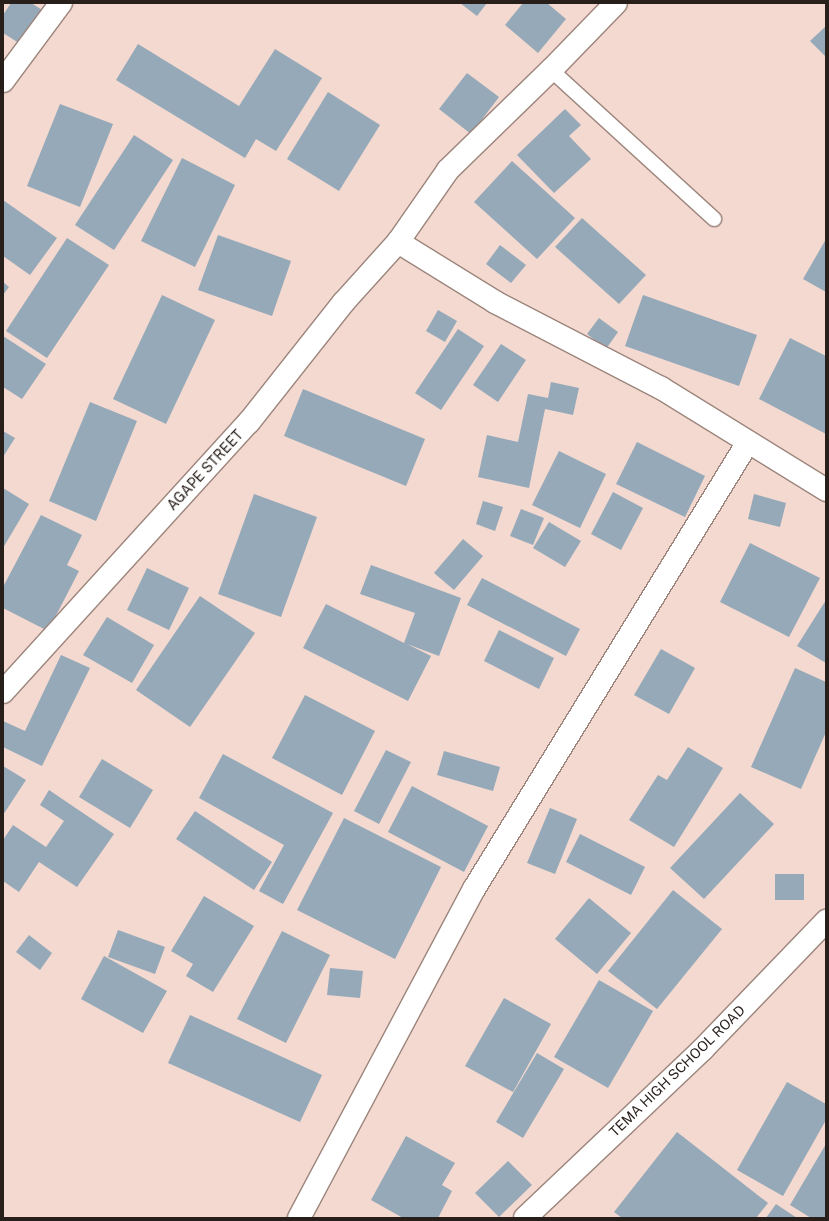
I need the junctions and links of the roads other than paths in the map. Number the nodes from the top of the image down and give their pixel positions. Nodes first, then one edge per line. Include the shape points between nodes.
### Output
1 (61, 3) edge
2 (616, 3) edge
3 (552, 70) junction
4 (3, 81) edge
5 (714, 219) dead end
6 (398, 242) junction
7 (748, 442) junction
8 (826, 490) edge
9 (3, 692) edge
10 (826, 921) edge
11 (299, 1218) edge
12 (525, 1218) edge

1 - 4 street
2 - 3 street, AGAPE STREET
3 - 5 lane
3 - 6 street, AGAPE STREET via 448,170
6 - 7 street via 495,302 661,388
6 - 9 street, AGAPE STREET via 343,303 249,422
7 - 8 street
7 - 11 street via 474,889
10 - 12 street, TEMA HIGH SCHOOL ROAD via 703,1049

